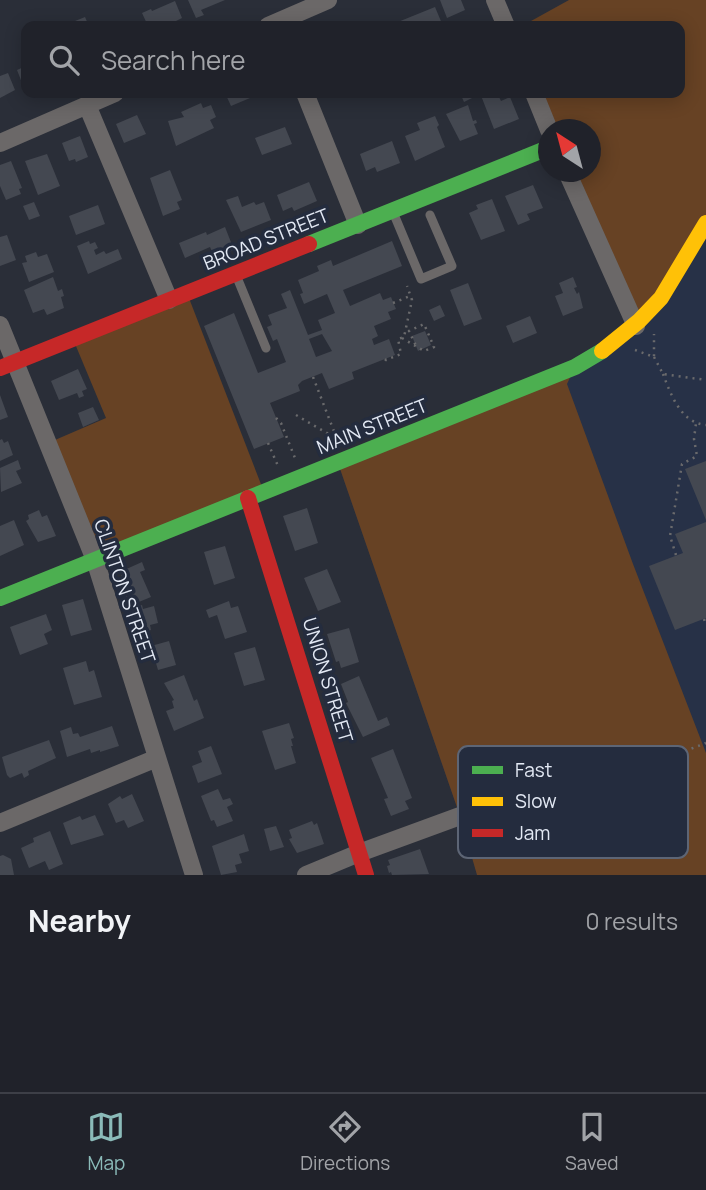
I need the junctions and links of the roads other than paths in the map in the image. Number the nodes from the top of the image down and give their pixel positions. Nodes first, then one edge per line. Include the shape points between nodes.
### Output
1 (328, 0) edge
2 (495, 0) edge
3 (283, 21) edge
4 (504, 21) edge
5 (103, 98) edge
6 (307, 98) edge
7 (536, 98) edge
8 (87, 105) junction
9 (545, 119) edge
10 (0, 143) edge
11 (538, 152) edge
12 (571, 182) edge
13 (392, 211) junction
14 (430, 215) dead end
15 (706, 223) edge
16 (358, 225) junction
17 (235, 274) junction
18 (169, 300) junction
19 (0, 325) edge
20 (636, 326) junction
21 (266, 348) dead end
22 (7, 365) edge
23 (248, 498) junction
24 (95, 560) junction
25 (0, 598) edge
26 (158, 758) junction
27 (458, 817) edge
28 (0, 823) edge
29 (359, 853) junction
30 (194, 875) edge
31 (306, 875) edge
32 (366, 875) edge

1 - 3 street
2 - 4 street
5 - 8 street
6 - 16 street
7 - 9 street
8 - 10 street
8 - 18 street
11 - 13 street, BROAD STREET
12 - 20 street
13 - 14 lane via 421,279 452,266
13 - 16 street, BROAD STREET
15 - 20 street, MAIN STREET via 671,284
16 - 17 street, BROAD STREET
17 - 18 street, BROAD STREET
17 - 21 lane
18 - 22 street, BROAD STREET
19 - 22 street, CLINTON STREET
20 - 23 street, MAIN STREET via 575,367
22 - 24 street, CLINTON STREET
23 - 24 street, MAIN STREET
23 - 29 street, UNION STREET
24 - 25 street, MAIN STREET
24 - 26 street, CLINTON STREET
26 - 28 street
26 - 30 street, CLINTON STREET
27 - 29 street
29 - 31 street
29 - 32 street, UNION STREET

